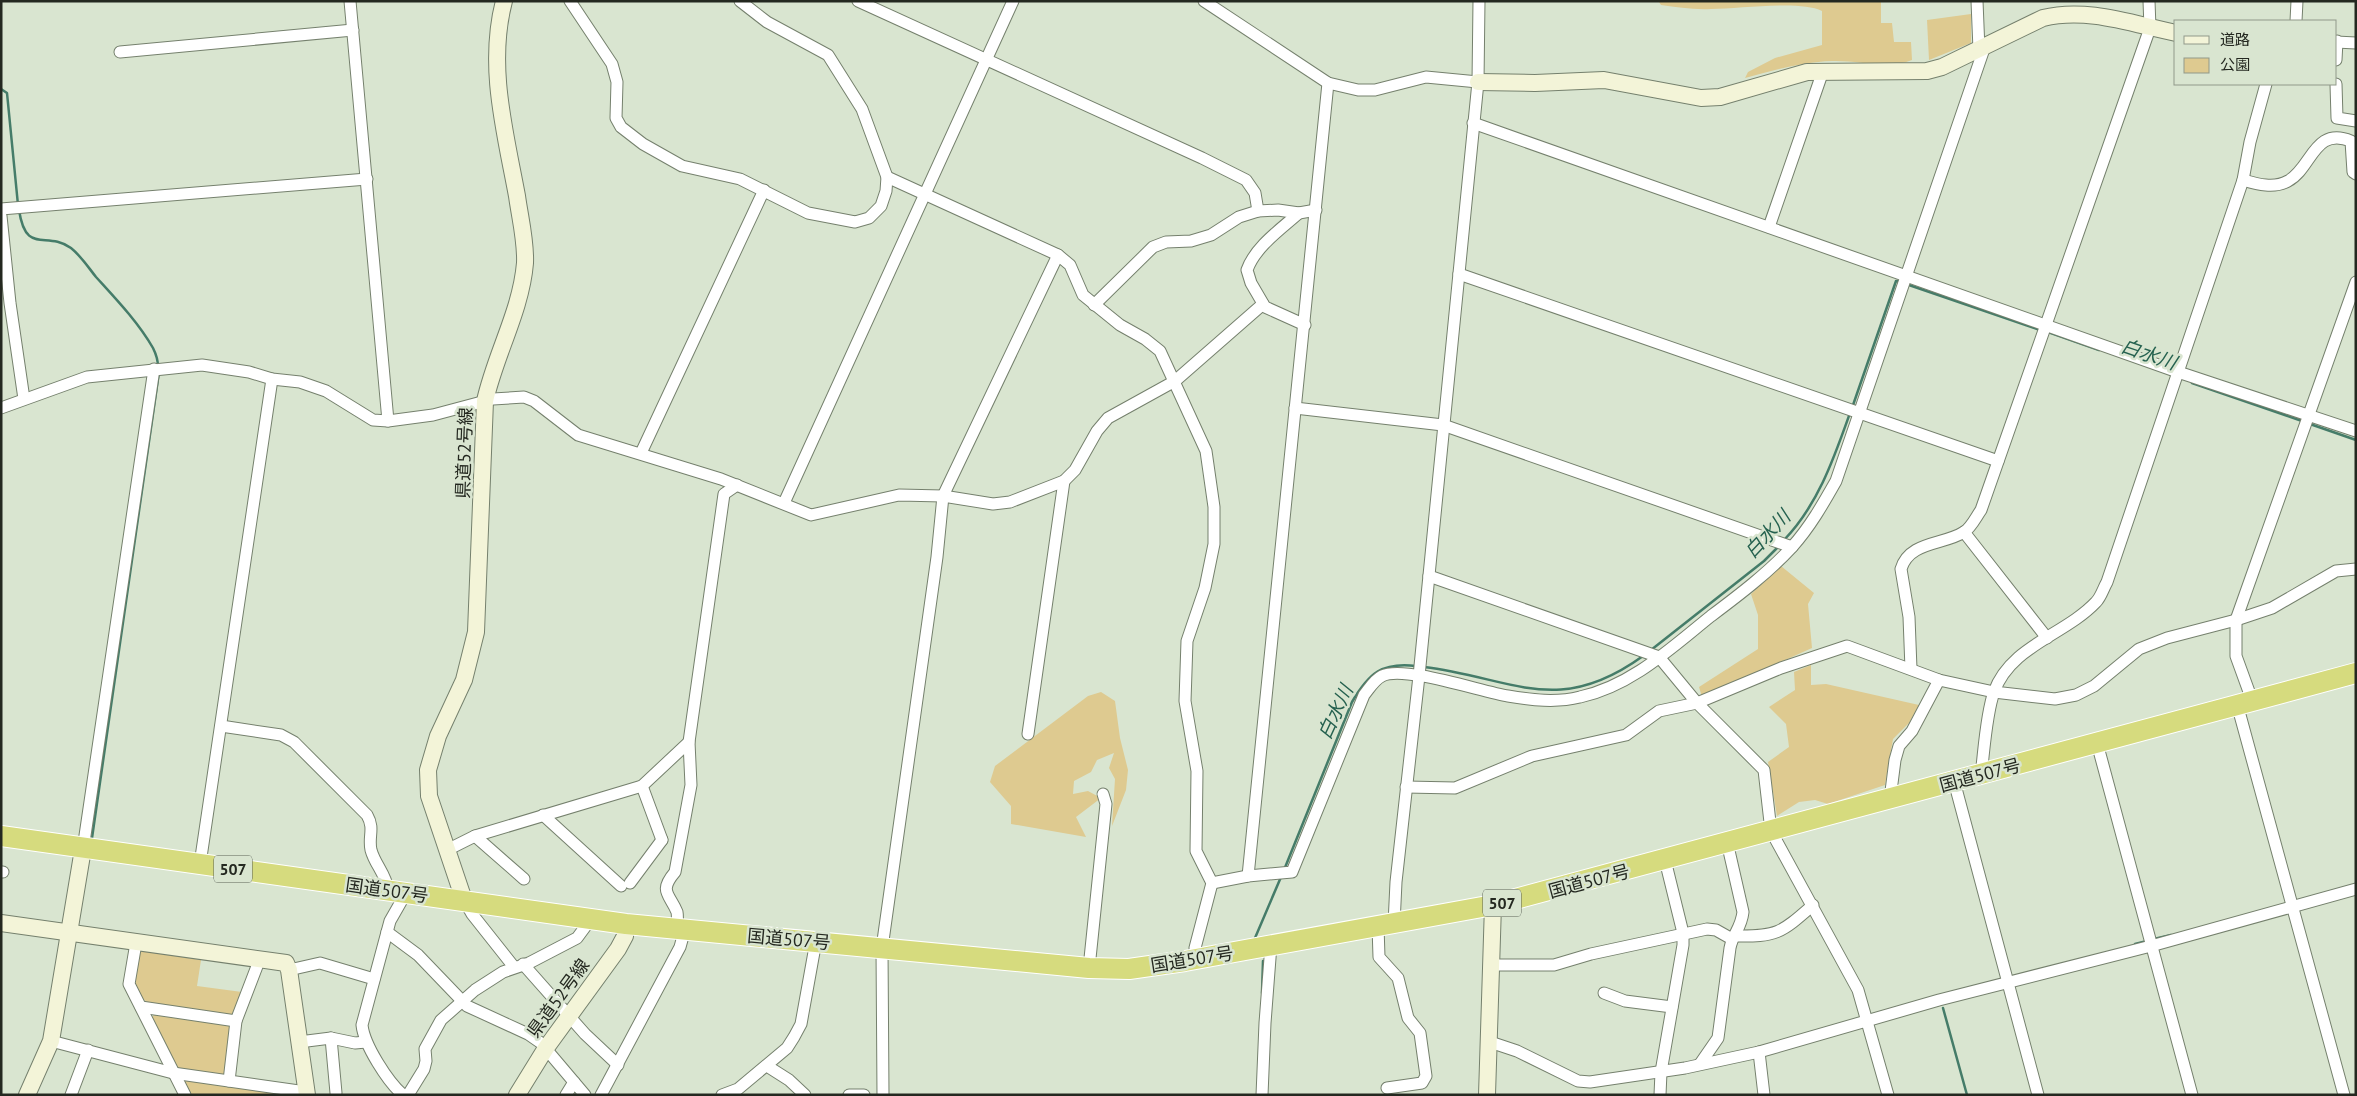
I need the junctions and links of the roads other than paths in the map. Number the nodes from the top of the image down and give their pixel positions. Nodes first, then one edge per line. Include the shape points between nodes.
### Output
1 (350, 1) edge
2 (504, 1) edge
3 (570, 1) edge
4 (740, 1) edge
5 (858, 1) edge
6 (1013, 1) edge
7 (1204, 1) edge
8 (1479, 1) edge
9 (1977, 1) edge
10 (2149, 1) edge
11 (2296, 1) edge
12 (2296, 20) edge
13 (2150, 28) junction
14 (353, 30) junction
15 (2174, 33) edge
16 (2337, 42) edge
17 (2356, 42) edge
18 (1982, 48) junction
19 (120, 52) dead end
20 (987, 60) junction
21 (1823, 71) junction
22 (1478, 82) junction
23 (1328, 83) junction
24 (2266, 85) edge
25 (2336, 85) edge
26 (2356, 121) edge
27 (1473, 124) junction
28 (2356, 174) edge
29 (887, 178) junction
30 (367, 179) junction
31 (2243, 180) junction
32 (764, 190) junction
33 (925, 194) junction
34 (1, 209) edge
35 (1316, 210) junction
36 (1258, 211) junction
37 (1299, 213) junction
38 (1, 216) edge
39 (1768, 227) junction
40 (1058, 255) junction
41 (1459, 274) junction
42 (1906, 276) junction
43 (2356, 282) edge
44 (6, 304) edge
45 (1263, 304) junction
46 (1094, 305) junction
47 (2047, 324) junction
48 (1305, 325) junction
49 (154, 369) junction
50 (2178, 372) junction
51 (272, 379) junction
52 (1175, 381) junction
53 (24, 399) junction
54 (485, 401) junction
55 (1, 408) edge
56 (1295, 408) junction
57 (1860, 414) junction
58 (2310, 416) junction
59 (388, 421) junction
60 (1443, 425) junction
61 (2356, 431) edge
62 (641, 453) junction
63 (1998, 461) junction
64 (1064, 481) junction
65 (737, 485) junction
66 (943, 496) junction
67 (784, 503) junction
68 (1964, 532) junction
69 (1792, 547) junction
70 (2356, 569) edge
71 (1429, 576) junction
72 (2236, 620) junction
73 (2047, 638) junction
74 (1659, 657) junction
75 (1911, 669) junction
76 (2356, 673) edge
77 (1419, 676) junction
78 (1939, 680) junction
79 (1994, 692) junction
80 (2244, 702) junction
81 (1696, 703) junction
82 (220, 726) junction
83 (1028, 734) dead end
84 (690, 742) junction
85 (2097, 743) junction
86 (1981, 775) junction
87 (1954, 781) junction
88 (642, 786) junction
89 (1406, 787) junction
90 (1102, 794) dead end
91 (1890, 799) junction
92 (543, 815) junction
93 (1772, 831) junction
94 (1, 836) edge
95 (475, 836) junction
96 (682, 839) junction
97 (662, 840) junction
98 (1726, 842) junction
99 (83, 849) junction
100 (447, 850) junction
101 (1665, 860) junction
102 (200, 864) junction
103 (1248, 876) junction
104 (524, 879) dead end
105 (1212, 883) junction
106 (2356, 889) edge
107 (397, 892) junction
108 (464, 900) junction
109 (1813, 905) junction
110 (1493, 906) junction
111 (2293, 906) junction
112 (591, 919) junction
113 (1, 923) edge
114 (626, 924) junction
115 (1386, 925) junction
116 (681, 929) junction
117 (387, 932) junction
118 (68, 933) junction
119 (1683, 934) junction
120 (1733, 937) junction
121 (816, 941) junction
122 (136, 943) junction
123 (1271, 945) junction
124 (2151, 946) junction
125 (882, 948) junction
126 (1196, 959) junction
127 (258, 961) junction
128 (519, 965) junction
129 (1492, 965) junction
130 (1089, 968) junction
131 (290, 970) junction
132 (374, 979) junction
133 (2008, 982) junction
134 (1604, 993) dead end
135 (462, 1002) junction
136 (141, 1007) junction
137 (1672, 1007) junction
138 (570, 1016) junction
139 (236, 1021) junction
140 (1868, 1022) junction
141 (331, 1038) junction
142 (51, 1041) junction
143 (299, 1042) junction
144 (366, 1042) junction
145 (1490, 1042) junction
146 (546, 1048) junction
147 (88, 1050) junction
148 (1759, 1052) junction
149 (1700, 1064) junction
150 (618, 1065) junction
151 (767, 1066) junction
152 (1661, 1072) junction
153 (173, 1073) junction
154 (229, 1081) junction
155 (574, 1082) junction
156 (1387, 1088) dead end
157 (306, 1093) edge
158 (336, 1093) dead end
159 (28, 1095) edge
160 (71, 1095) edge
161 (185, 1095) edge
162 (403, 1095) edge
163 (408, 1095) edge
164 (517, 1095) edge
165 (566, 1095) edge
166 (585, 1095) edge
167 (601, 1095) edge
168 (722, 1095) edge
169 (727, 1095) edge
170 (738, 1095) edge
171 (805, 1095) edge
172 (849, 1095) edge
173 (864, 1095) edge
174 (883, 1095) edge
175 (1262, 1095) edge
176 (1487, 1095) edge
177 (1660, 1095) edge
178 (1764, 1095) edge
179 (1888, 1095) edge
180 (2038, 1095) edge
181 (2192, 1095) edge
182 (2344, 1095) edge

1 - 14 street
2 - 54 street, 県道52号線 via 496,41 496,68 525,264
3 - 32 street via 612,64 617,82 616,118 621,127 682,166 740,179
4 - 29 street via 767,22 828,55 862,109
5 - 20 street
6 - 20 street
7 - 23 street
8 - 22 street
9 - 18 street
10 - 13 street
11 - 12 street
13 - 15 street
13 - 18 street via 2082,13 2061,14 2043,18
13 - 47 street
14 - 19 street
14 - 30 street
16 - 17 street
18 - 21 street via 1927,71
18 - 42 street
20 - 33 street
20 - 36 street via 1246,180 1255,193
21 - 22 street via 1807,72 1720,97 1701,98 1604,80
21 - 39 street
22 - 23 street via 1426,77 1375,90 1358,90
22 - 27 street
23 - 35 street
24 - 31 street
25 - 26 street via 2337,118
27 - 39 street
27 - 41 street
28 - 31 street via 2353,172 2351,142 2334,137 2317,148 2290,181 2275,185
29 - 32 street via 881,206 869,218 855,222 808,213
29 - 33 street
30 - 34 street
30 - 59 street
31 - 50 street
32 - 62 street
33 - 40 street
33 - 67 street
35 - 37 street
35 - 48 street
36 - 37 street
36 - 46 street via 1238,217 1211,235 1154,247
37 - 45 street via 1248,265 1247,276
38 - 44 street
39 - 42 street
40 - 46 street via 1070,265 1084,295
40 - 66 street
41 - 57 street
41 - 60 street
42 - 47 street
42 - 57 street
43 - 58 street
44 - 53 street
45 - 48 street
45 - 52 street
46 - 52 street via 1120,326 1155,346
47 - 50 street
47 - 63 street
48 - 56 street
49 - 51 street via 202,365 250,372
49 - 53 street via 87,377
49 - 99 street
50 - 58 street
50 - 73 street via 2107,582 2097,601 2073,622
51 - 59 street via 300,382 326,391 373,420
51 - 82 street
52 - 64 street via 1108,418 1075,470
52 - 105 street via 1206,452 1214,508 1214,544 1205,588 1187,641 1186,701 1197,771 1196,851
53 - 55 street
54 - 59 street via 433,415
54 - 62 street via 524,397 578,435
54 - 100 street, 県道52号線 via 476,632 464,680 438,736 428,770 429,796
56 - 60 street
56 - 103 street
57 - 63 street
57 - 69 street via 1836,481 1815,518
58 - 61 street
58 - 72 street
60 - 69 street
60 - 71 street
62 - 65 street
63 - 68 street via 1981,510
64 - 66 street via 1010,502 993,504
64 - 83 street
65 - 67 street
65 - 84 street via 724,494
66 - 67 street via 899,496 811,515
66 - 125 street
68 - 73 street
68 - 75 street via 1916,550 1903,562 1901,569 1909,617
69 - 74 street via 1768,571
70 - 72 street via 2336,571 2272,608
71 - 74 street
71 - 77 street
72 - 79 street via 2167,638 2139,649 2094,686 2076,695 2055,699
72 - 80 street via 2236,656
73 - 79 street via 2016,660
74 - 77 street via 1633,676 1601,691 1579,698 1545,701
74 - 81 street
75 - 78 street
75 - 81 street via 1847,646 1781,668
76 - 80 highway, 国道507号 / 507
77 - 89 street
77 - 103 street via 1383,676 1364,695 1292,872
78 - 79 street
78 - 91 street via 1912,731 1899,746 1894,760
79 - 86 street
80 - 85 highway, 国道507号 / 507
80 - 111 street
81 - 89 street via 1659,711 1626,735 1532,756 1455,788
81 - 93 street via 1764,770
82 - 102 street
82 - 107 street via 281,735 294,742 367,815 372,824 374,859
84 - 88 street
84 - 96 street via 692,785
85 - 86 highway, 国道507号 / 507
85 - 124 street
86 - 87 highway, 国道507号 / 507
87 - 91 highway, 国道507号 / 507
87 - 133 street
88 - 92 street
88 - 97 street
89 - 115 street via 1396,882
90 - 130 street via 1106,804
91 - 93 highway, 国道507号 / 507
92 - 95 street
92 - 97 street via 626,884
93 - 98 highway, 国道507号 / 507
93 - 109 street
94 - 99 highway, 国道507号 / 507
95 - 100 street
95 - 104 street
96 - 97 street
96 - 116 street via 675,872 668,881 666,892 677,912
98 - 101 highway, 国道507号 / 507
98 - 120 street via 1743,912 1739,930
99 - 102 highway, 国道507号 / 507
99 - 118 street
100 - 108 street, 県道52号線
101 - 110 highway, 国道507号 / 507
101 - 119 street
102 - 107 highway, 国道507号 / 507
103 - 105 street
105 - 126 street via 1195,948
106 - 111 street
107 - 108 highway, 国道507号 / 507
107 - 117 street
108 - 112 highway, 国道507号 / 507
108 - 128 street via 478,922
109 - 120 street via 1794,922 1770,936
109 - 140 street via 1858,990
110 - 115 highway, 国道507号 / 507
110 - 129 street
111 - 124 street
111 - 182 street
112 - 114 highway, 国道507号 / 507
112 - 128 street via 577,938
113 - 118 street
114 - 116 highway, 国道507号 / 507
114 - 138 street, 県道52号線 via 618,949
115 - 123 highway, 国道507号 / 507
115 - 156 street via 1379,957 1398,978 1408,1018 1420,1033 1426,1076 1422,1084
116 - 121 highway, 国道507号 / 507
116 - 150 street via 680,947
117 - 132 street
117 - 135 street via 418,955
118 - 122 street
118 - 142 street
119 - 120 street via 1716,930
119 - 129 street via 1554,965
119 - 137 street
120 - 149 street via 1718,1038
121 - 125 highway, 国道507号 / 507
121 - 151 street via 801,1024 787,1048
122 - 127 street
122 - 136 street via 129,984
123 - 126 highway, 国道507号 / 507
123 - 175 street
124 - 133 street
124 - 181 street
125 - 130 highway, 国道507号 / 507
125 - 174 street
126 - 130 highway, 国道507号 / 507 via 1129,969
127 - 131 street via 286,964
127 - 139 street
128 - 135 street via 490,980
128 - 138 street
129 - 145 street
131 - 132 street via 320,963
131 - 143 street
132 - 144 street via 362,1025
133 - 140 street
133 - 180 street
134 - 137 street via 1625,1001
135 - 146 street via 528,1034
135 - 163 street via 438,1024 425,1049 424,1069
136 - 139 street
136 - 153 street
137 - 152 street
138 - 146 street, 県道52号線
138 - 150 street
139 - 154 street
140 - 148 street
140 - 179 street
141 - 143 street
141 - 144 street
141 - 158 street
142 - 147 street
142 - 159 street
143 - 157 street
144 - 162 street
145 - 152 street via 1517,1051 1578,1081
145 - 176 street
146 - 155 street
146 - 164 street, 県道52号線
147 - 153 street
147 - 160 street
148 - 149 street
148 - 178 street
149 - 152 street
150 - 167 street
151 - 168 street via 738,1089
151 - 171 street
152 - 177 street
153 - 154 street
153 - 161 street
154 - 157 street
155 - 165 street
155 - 166 street
169 - 170 street
172 - 173 street

